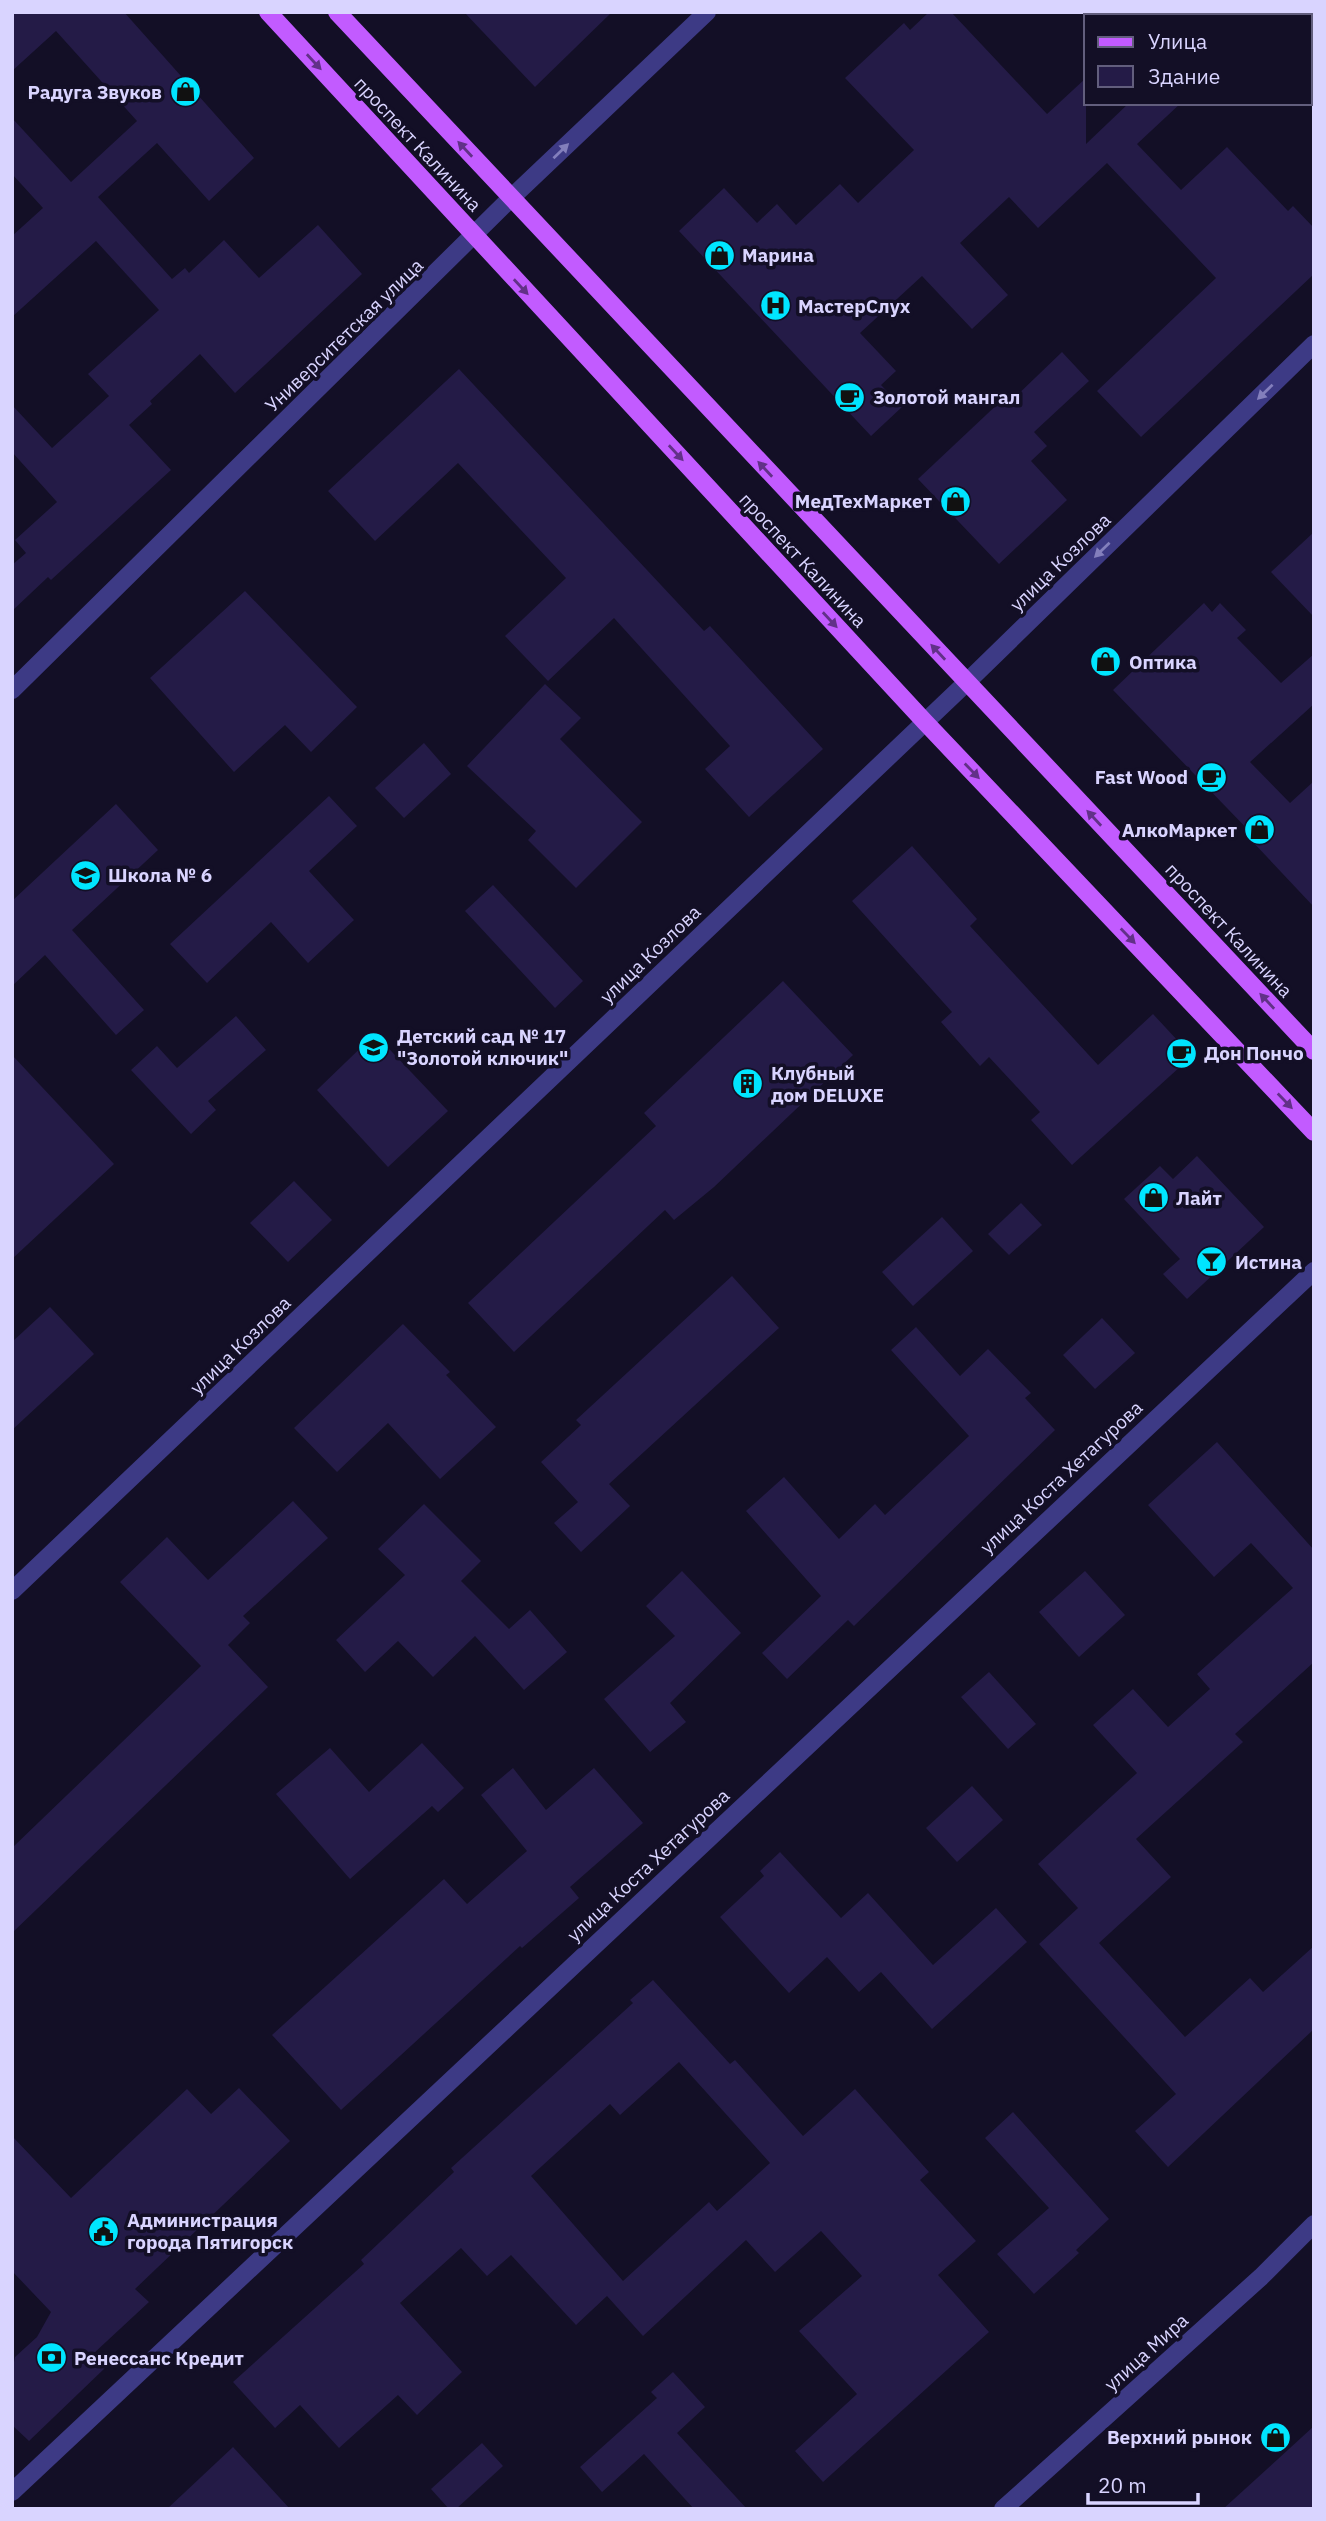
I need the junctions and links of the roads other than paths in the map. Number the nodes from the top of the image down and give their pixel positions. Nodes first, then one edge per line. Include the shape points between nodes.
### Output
1 (268, 12) edge
2 (337, 12) edge
3 (707, 12) edge
4 (511, 198) junction
5 (474, 237) junction
6 (1314, 344) edge
7 (966, 682) junction
8 (12, 690) edge
9 (925, 722) junction
10 (1314, 1051) edge
11 (1314, 1132) edge
12 (1314, 1270) edge
13 (12, 1591) edge
14 (1314, 2224) edge
15 (12, 2492) edge
16 (1003, 2509) edge

1 -> 5 main road, проспект Калинина
4 -> 2 main road, проспект Калинина
4 -> 3 street, Университетская улица
4 - 5 street, Университетская улица
7 -> 4 main road, проспект Калинина
5 - 8 street, Университетская улица
5 -> 9 main road, проспект Калинина
6 -> 7 street, улица Козлова
7 - 9 street, улица Козлова
10 -> 7 main road, проспект Калинина
9 -> 11 main road, проспект Калинина
9 - 13 street, улица Козлова
12 - 15 street, улица Коста Хетагурова
14 - 16 street, улица Мира

